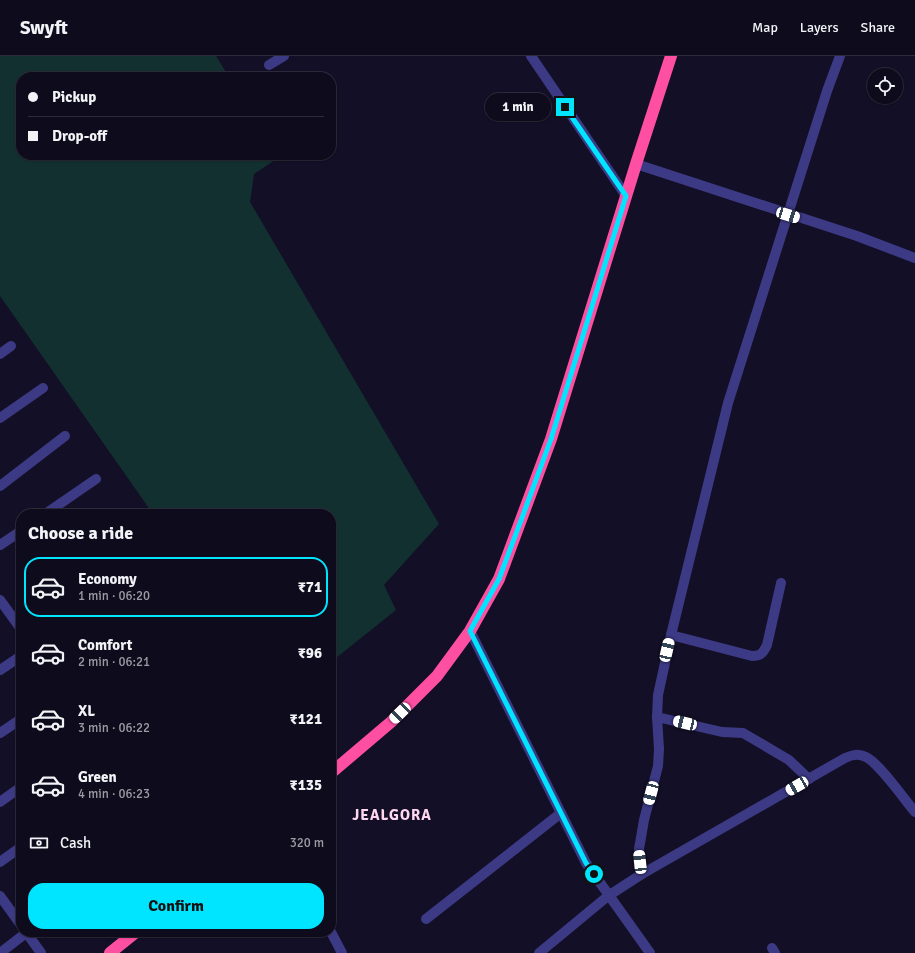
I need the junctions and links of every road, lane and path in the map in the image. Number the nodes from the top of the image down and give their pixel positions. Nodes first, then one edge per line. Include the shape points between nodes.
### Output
1 (284, 56) edge
2 (531, 56) edge
3 (671, 56) edge
4 (840, 56) edge
5 (269, 65) dead end
6 (636, 164) junction
7 (626, 196) junction
8 (788, 215) junction
9 (915, 258) edge
10 (11, 346) dead end
11 (0, 354) edge
12 (44, 388) dead end
13 (0, 418) edge
14 (65, 436) dead end
15 (96, 479) dead end
16 (0, 486) edge
17 (52, 509) edge
18 (16, 534) edge
19 (0, 545) edge
20 (780, 583) dead end
21 (1, 604) edge
22 (16, 623) edge
23 (470, 631) junction
24 (671, 635) junction
25 (16, 659) edge
26 (0, 670) edge
27 (657, 717) junction
28 (16, 723) edge
29 (0, 734) edge
30 (336, 769) edge
31 (810, 779) junction
32 (16, 791) edge
33 (0, 802) edge
34 (915, 812) edge
35 (561, 813) junction
36 (16, 851) edge
37 (0, 862) edge
38 (642, 874) junction
39 (0, 896) edge
40 (608, 896) junction
41 (16, 919) edge
42 (426, 920) dead end
43 (17, 937) edge
44 (29, 937) edge
45 (130, 937) edge
46 (333, 937) edge
47 (0, 953) edge
48 (41, 953) edge
49 (110, 953) edge
50 (342, 953) edge
51 (539, 953) edge
52 (650, 953) edge

1 - 5 street
2 - 7 street
3 - 6 highway
4 - 8 street
6 - 7 highway
6 - 8 street
7 - 23 highway via 551,439 499,579
8 - 9 street via 857,236
8 - 24 street via 728,403
10 - 11 street
12 - 13 street
14 - 16 street
15 - 17 street
18 - 19 street
20 - 24 street via 767,645 758,656
21 - 22 street
23 - 30 highway via 437,676 391,722
23 - 35 street
24 - 27 street via 661,678
25 - 26 street
27 - 31 street via 722,732 743,733 789,760
27 - 38 street via 658,766 639,849
28 - 29 street
31 - 34 street via 855,754 866,757 875,764
31 - 38 street
32 - 33 street
35 - 40 street via 586,863
35 - 42 street
36 - 37 street
38 - 40 street
39 - 41 street
40 - 51 street
40 - 52 street
43 - 47 street
44 - 48 street
45 - 49 highway
46 - 50 street

